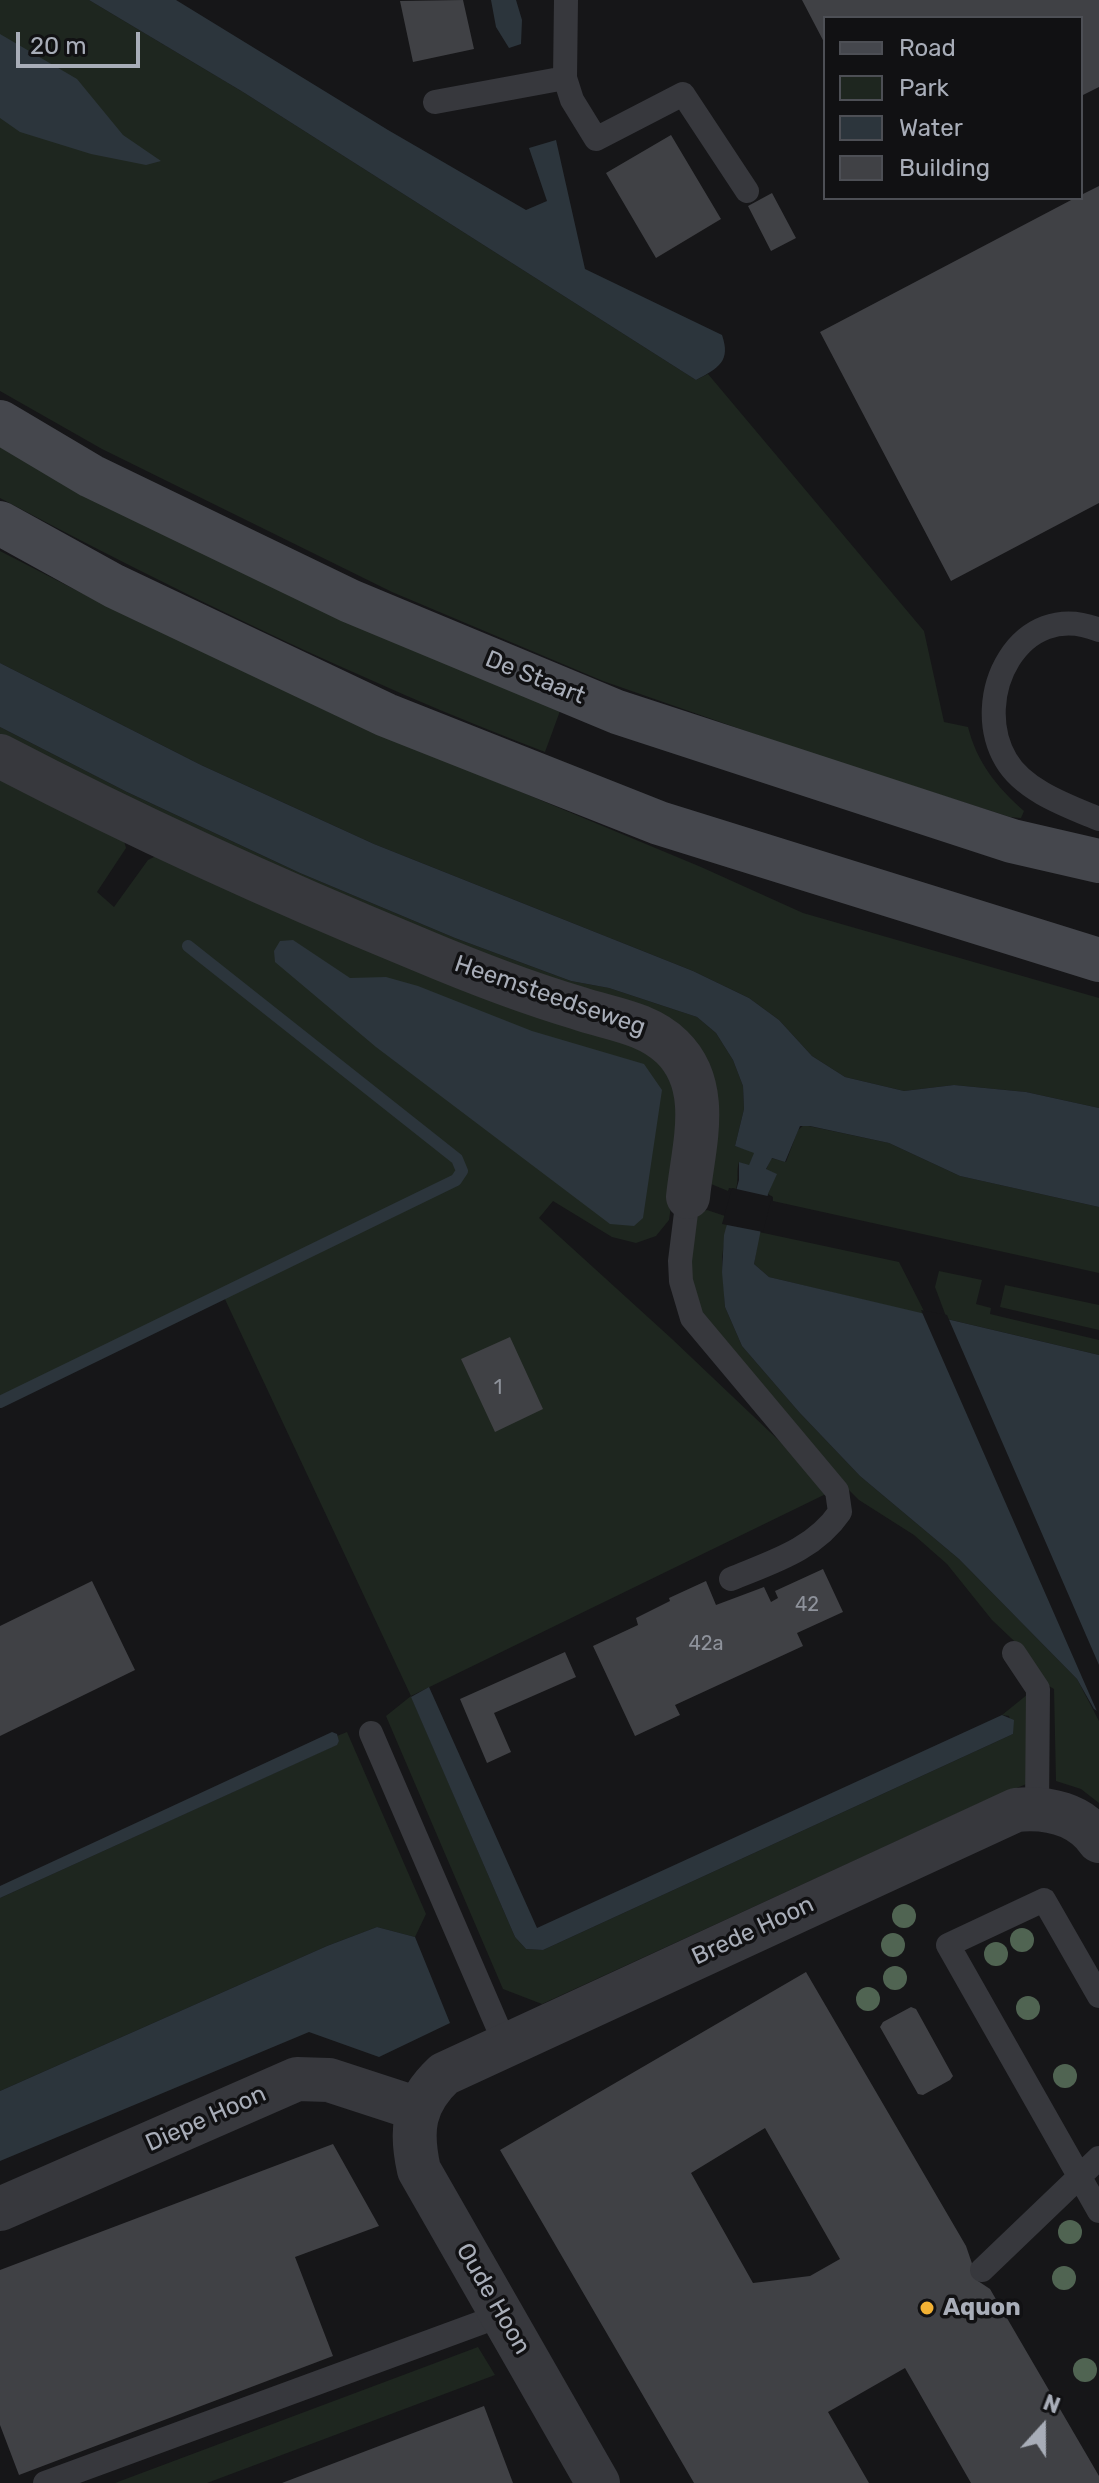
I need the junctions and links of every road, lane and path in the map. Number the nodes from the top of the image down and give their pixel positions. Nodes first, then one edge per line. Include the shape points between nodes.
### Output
1 (566, 0) edge
2 (565, 78) junction
3 (435, 102) dead end
4 (747, 191) dead end
5 (0, 422) edge
6 (0, 523) edge
7 (1099, 630) edge
8 (0, 756) edge
9 (1099, 819) edge
10 (1099, 861) edge
11 (1099, 960) edge
12 (688, 1197) joint
13 (731, 1579) dead end
14 (1014, 1653) dead end
15 (371, 1733) dead end
16 (1037, 1809) junction
17 (1099, 1841) edge
18 (1099, 1996) edge
19 (506, 2046) junction
20 (418, 2109) junction
21 (1099, 2158) edge
22 (1080, 2177) junction
23 (0, 2209) edge
24 (1099, 2211) edge
25 (982, 2270) dead end
26 (502, 2315) junction
27 (45, 2483) edge
28 (598, 2483) edge

1 - 2 lane
2 - 3 lane
2 - 4 lane via 596,139 683,94
5 - 10 main road, De Staart via 91,476 350,601 617,712 1012,841
6 - 11 main road via 114,586 400,720 659,823
7 - 9 lane via 1053,626 1022,642 999,675 994,723 1008,763 1033,787
8 - 12 street, Heemsteedseweg via 188,849 420,950 655,1033 689,1069 697,1092
12 - 13 lane, Heemsteedseweg via 680,1261 692,1318 837,1491 840,1512 827,1531 800,1550
14 - 16 lane via 1038,1689
15 - 19 lane
16 - 17 street, Brede Hoon via 1064,1814
16 - 19 street, Brede Hoon via 1016,1810 993,1820
18 - 22 lane via 1044,1900 948,1945
19 - 20 street, Brede Hoon via 444,2074
20 - 23 street, Diepe Hoon via 329,2080 297,2079
20 - 26 street, Oude Hoon via 414,2147 419,2170
21 - 22 lane
22 - 24 lane
22 - 25 lane
26 - 27 lane
26 - 28 street, Oude Hoon

